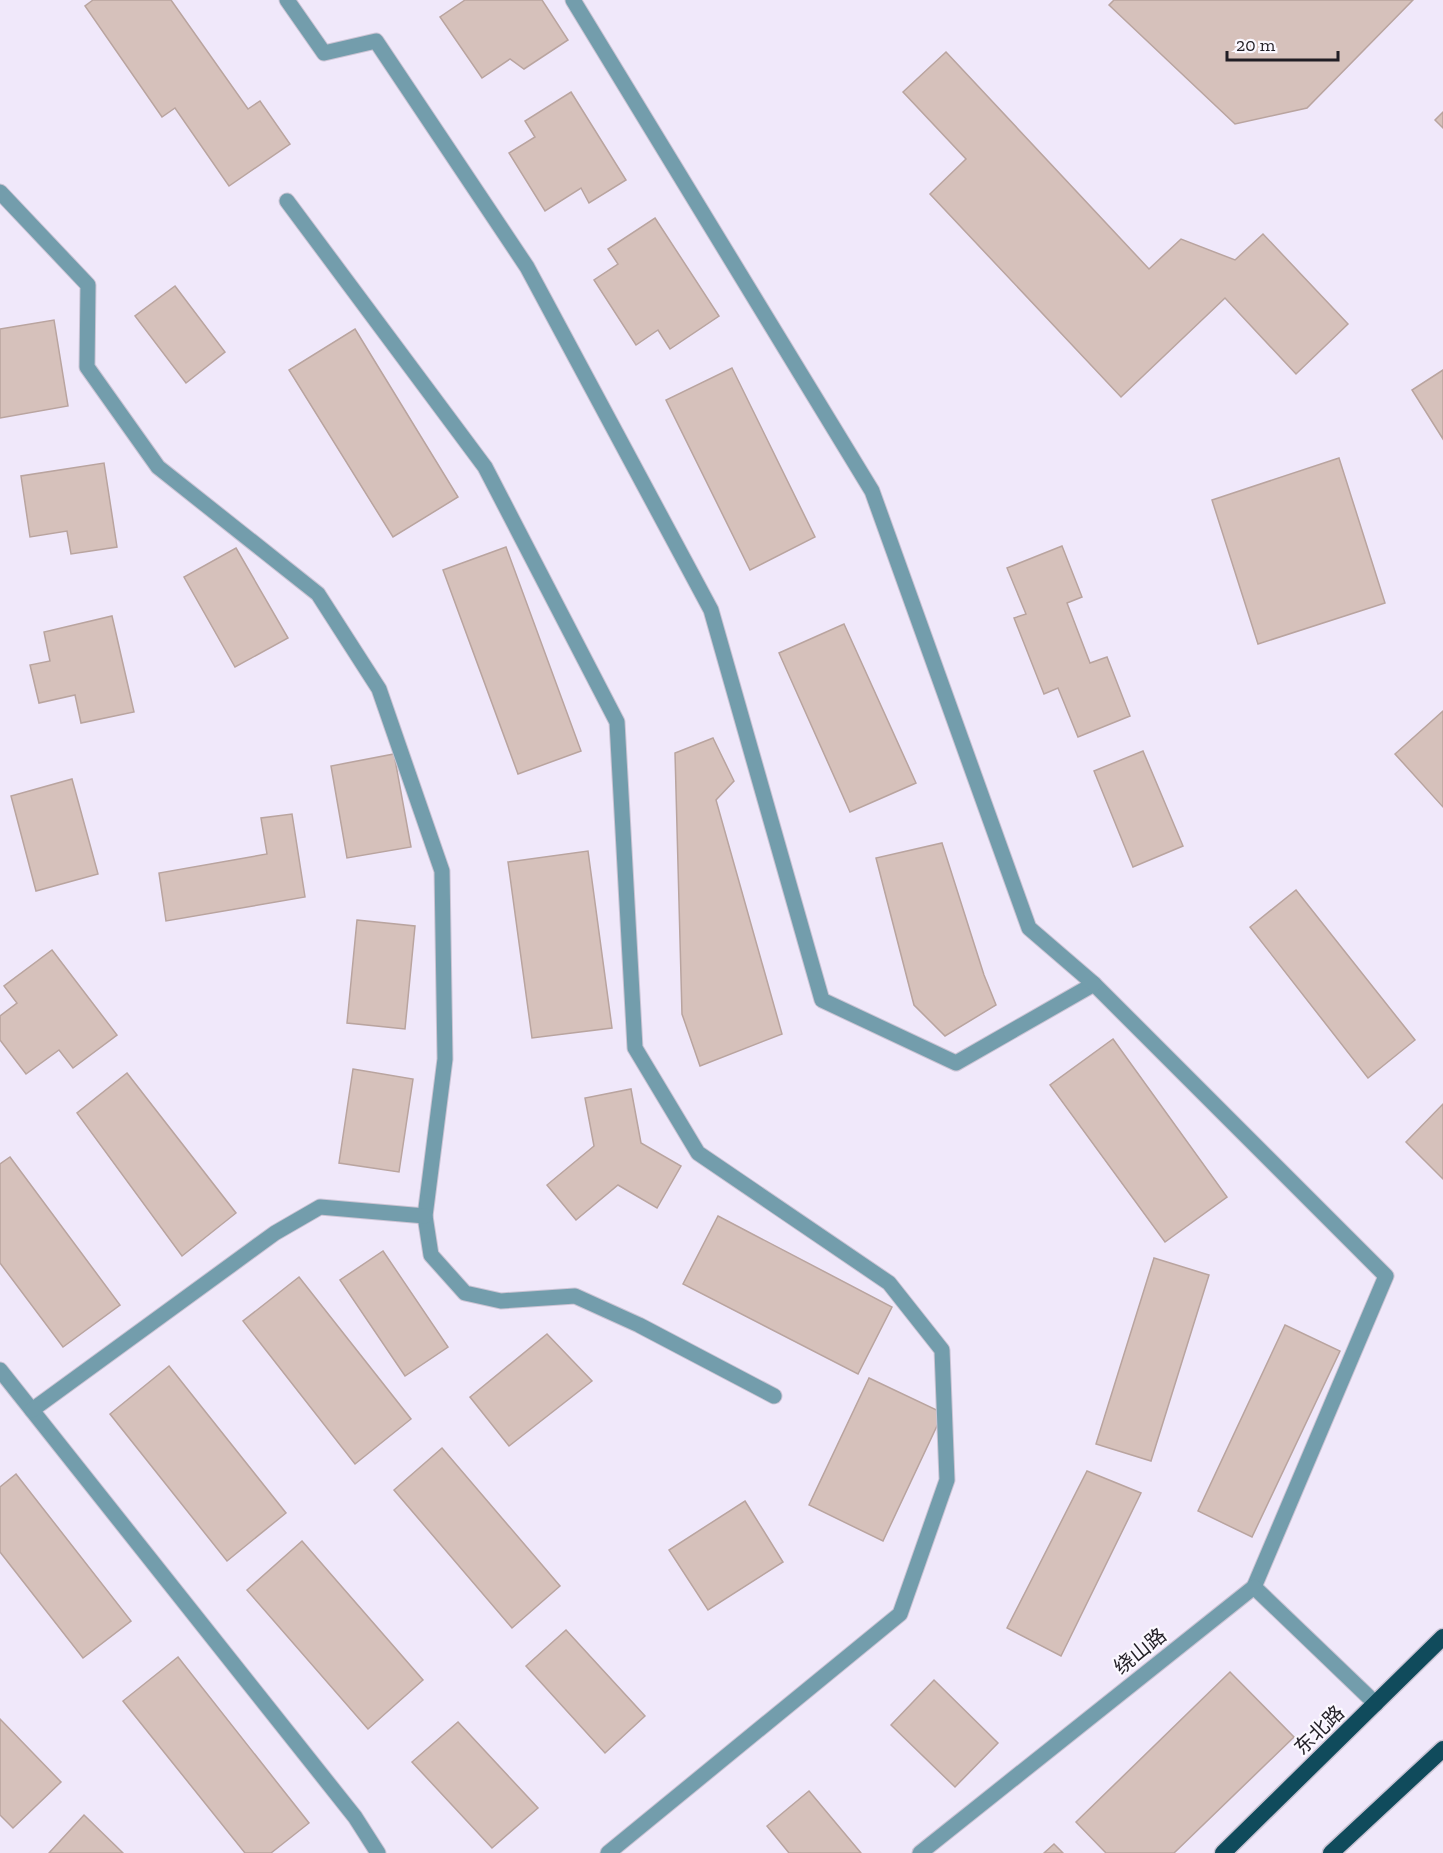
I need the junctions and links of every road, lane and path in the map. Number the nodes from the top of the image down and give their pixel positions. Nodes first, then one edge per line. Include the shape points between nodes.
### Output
1 (286, 0) edge
2 (573, 0) edge
3 (0, 192) edge
4 (287, 201) dead end
5 (1094, 984) junction
6 (425, 1216) junction
7 (0, 1370) edge
8 (774, 1396) dead end
9 (32, 1410) junction
10 (1254, 1587) junction
11 (1443, 1637) edge
12 (1376, 1704) junction
13 (1443, 1749) edge
14 (378, 1853) edge
15 (608, 1853) edge
16 (920, 1853) edge
17 (1223, 1853) edge
18 (1331, 1853) edge

1 - 5 street via 324,53 376,41 527,267 706,600 822,1000 956,1063
2 - 5 street via 872,491 1029,928
3 - 6 street via 88,285 87,367 158,467 318,594 379,689 442,871 445,1059
4 - 15 street via 485,467 617,722 635,1048 698,1153 889,1283 942,1350 946,1480 900,1614
5 - 10 street via 1386,1276
6 - 8 street via 431,1255 465,1293 501,1301 575,1296
6 - 9 street via 320,1207 275,1233
7 - 9 street
9 - 14 street via 355,1817
10 - 12 street
10 - 16 street, 绕山路
11 - 12 highway, 东北路
12 - 17 highway, 东北路
13 - 18 highway

